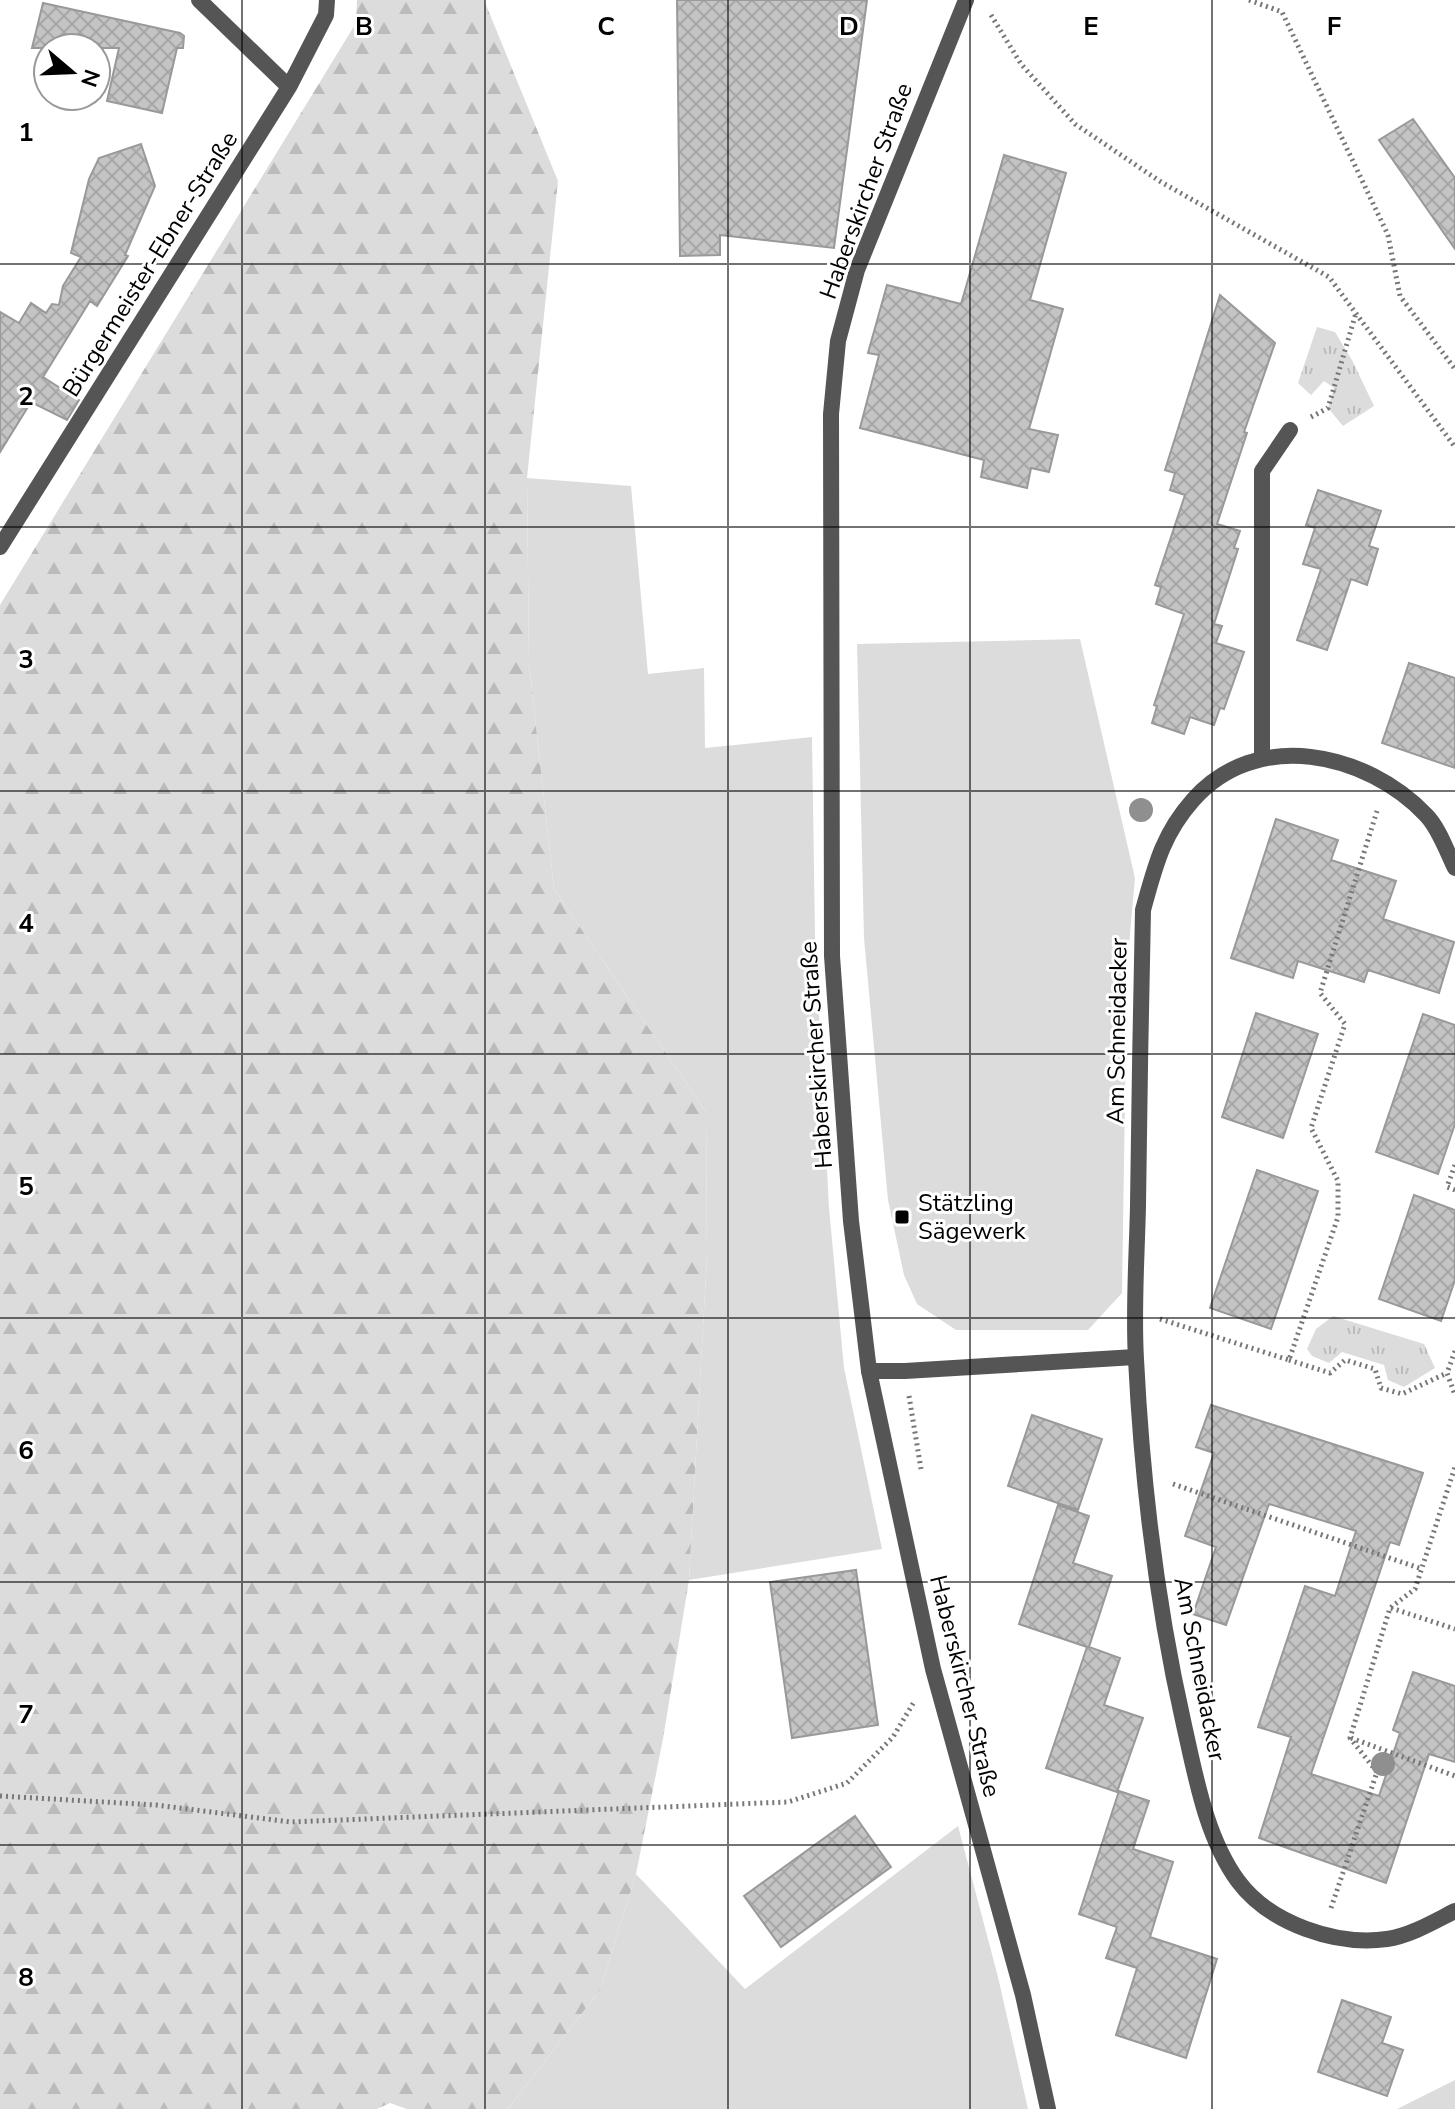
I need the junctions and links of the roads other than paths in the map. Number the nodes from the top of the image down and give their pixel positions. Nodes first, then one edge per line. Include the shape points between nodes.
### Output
1 (199, 0) edge
2 (327, 0) edge
3 (966, 0) edge
4 (289, 87) junction
5 (1290, 430) road end
6 (0, 547) edge
7 (1262, 759) junction
8 (1455, 868) edge
9 (1135, 1357) junction
10 (869, 1371) junction
11 (1455, 1911) edge
12 (1048, 2109) edge

1 - 4 street
2 - 4 street, Bürgermeister-Ebner-Straße via 326,15
3 - 10 street, Haberskircher Straße via 857,270 838,341 831,414 832,956 851,1221
4 - 6 street, Bürgermeister-Ebner-Straße
5 - 7 street via 1262,471
7 - 8 street, Am Schneidacker via 1309,755 1352,765 1386,783 1428,816
7 - 9 street, Am Schneidacker via 1224,774 1193,800 1160,848 1143,910
9 - 10 street
9 - 11 street, Am Schneidacker via 1168,1652 1202,1800 1240,1884 1273,1913 1322,1935 1358,1940 1390,1939
10 - 12 street, Haberskircher Straße via 933,1669 1023,1995

